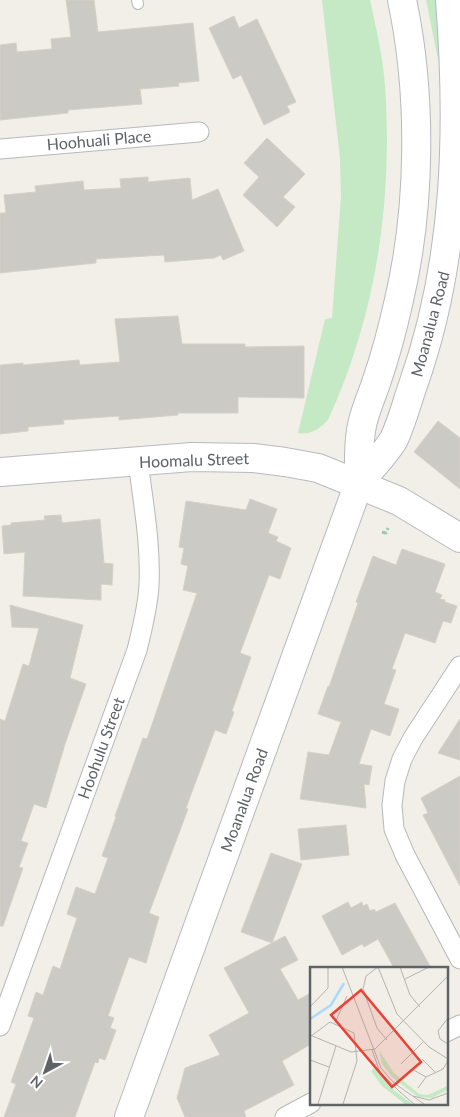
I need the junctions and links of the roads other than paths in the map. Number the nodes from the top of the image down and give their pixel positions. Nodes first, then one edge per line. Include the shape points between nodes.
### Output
1 (402, 0) edge
2 (450, 0) edge
3 (199, 132) dead end
4 (0, 149) edge
5 (138, 461) junction
6 (0, 472) edge
7 (359, 483) junction
8 (460, 538) edge
9 (460, 666) edge
10 (460, 959) edge
11 (460, 1025) edge
12 (0, 1026) edge
13 (448, 1031) edge
14 (310, 1104) edge
15 (129, 1117) edge
16 (285, 1117) edge

1 - 7 main road, Moanalua Road via 413,67 415,185 400,299 361,429
2 - 7 main road, Moanalua Road via 457,140 453,219 447,258 427,342 394,439
3 - 4 street, Hoohuali Place
5 - 6 main road, Hoomalu Street
5 - 7 main road, Hoomalu Street via 208,456 253,458 318,468
5 - 12 street, Hoohulu Street via 150,562 146,616
7 - 8 main road, Hoomalu Street via 399,501
7 - 15 main road, Moanalua Road
9 - 10 street via 402,759 392,805 394,829 405,856
11 - 13 street
14 - 16 street

